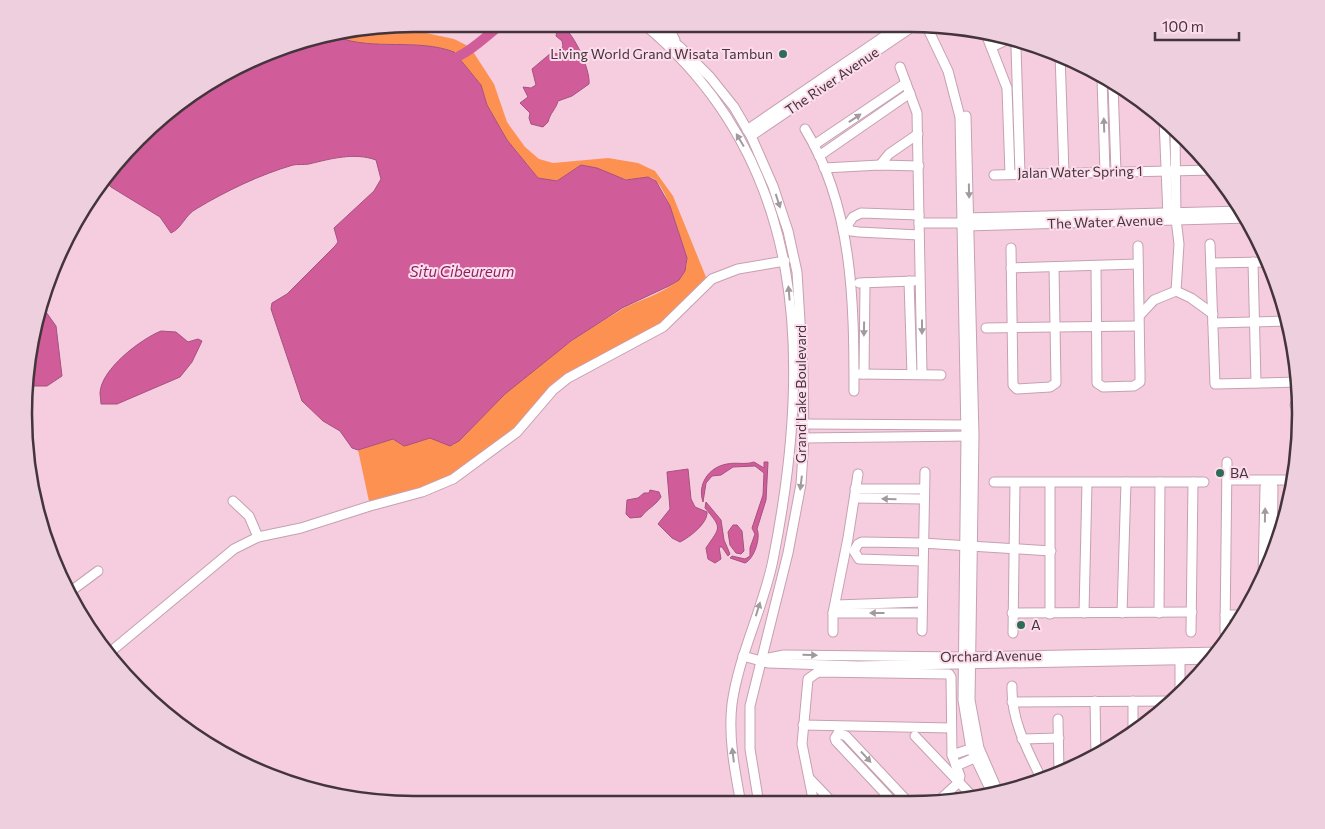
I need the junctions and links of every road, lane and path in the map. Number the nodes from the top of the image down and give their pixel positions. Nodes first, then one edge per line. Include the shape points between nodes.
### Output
1 (652, 32) edge
2 (661, 32) edge
3 (669, 32) edge
4 (891, 32) edge
5 (904, 32) edge
6 (930, 33) edge
7 (935, 33) edge
8 (989, 41) edge
9 (1000, 44) edge
10 (680, 47) junction
11 (992, 47) junction
12 (1016, 48) edge
13 (1060, 64) edge
14 (900, 67) dead end
15 (906, 83) junction
16 (1102, 84) edge
17 (1113, 91) edge
18 (910, 93) junction
19 (804, 129) dead end
20 (1165, 130) edge
21 (749, 133) junction
22 (918, 134) junction
23 (1174, 138) edge
24 (814, 146) junction
25 (819, 156) junction
26 (880, 165) junction
27 (919, 166) junction
28 (824, 168) junction
29 (1170, 170) junction
30 (1204, 170) edge
31 (1105, 172) junction
32 (1116, 172) junction
33 (1064, 173) junction
34 (1010, 174) junction
35 (1020, 174) junction
36 (994, 175) dead end
37 (1234, 212) edge
38 (1172, 216) junction
39 (1237, 218) edge
40 (919, 219) junction
41 (965, 222) junction
42 (919, 235) junction
43 (1210, 244) dead end
44 (1138, 246) dead end
45 (1011, 248) dead end
46 (784, 261) junction
47 (1253, 262) junction
48 (1260, 262) edge
49 (1138, 264) junction
50 (1211, 264) junction
51 (1096, 266) junction
52 (1054, 267) junction
53 (1011, 268) junction
54 (922, 280) junction
55 (909, 281) junction
56 (851, 283) junction
57 (864, 283) junction
58 (1176, 292) junction
59 (1140, 315) junction
60 (1213, 319) junction
61 (1280, 321) edge
62 (1254, 322) junction
63 (1011, 326) junction
64 (1097, 326) junction
65 (1138, 326) junction
66 (986, 328) dead end
67 (1054, 328) junction
68 (854, 374) junction
69 (864, 374) junction
70 (912, 374) junction
71 (922, 374) junction
72 (941, 374) dead end
73 (1291, 382) edge
74 (1256, 383) junction
75 (854, 390) dead end
76 (793, 409) junction
77 (804, 409) junction
78 (804, 424) junction
79 (970, 425) junction
80 (970, 436) junction
81 (804, 438) junction
82 (789, 457) junction
83 (803, 458) junction
84 (1227, 462) dead end
85 (924, 472) dead end
86 (858, 474) dead end
87 (1227, 480) junction
88 (1286, 480) edge
89 (994, 482) dead end
90 (1087, 482) junction
91 (1126, 482) junction
92 (1160, 482) junction
93 (1193, 482) junction
94 (1204, 482) dead end
95 (1015, 483) junction
96 (1050, 483) junction
97 (924, 489) junction
98 (855, 493) junction
99 (924, 499) junction
100 (234, 501) dead end
101 (1272, 536) edge
102 (258, 537) junction
103 (922, 543) junction
104 (970, 546) junction
105 (1012, 549) junction
106 (1051, 551) junction
107 (1263, 560) edge
108 (922, 561) junction
109 (98, 571) dead end
110 (75, 588) edge
111 (922, 602) junction
112 (834, 609) junction
113 (1192, 612) junction
114 (922, 613) junction
115 (1012, 613) junction
116 (1084, 613) junction
117 (1122, 613) junction
118 (1159, 613) junction
119 (1050, 614) junction
120 (1225, 615) junction
121 (1235, 615) edge
122 (922, 631) dead end
123 (832, 632) dead end
124 (1191, 632) dead end
125 (1225, 632) dead end
126 (1012, 633) dead end
127 (113, 650) edge
128 (1209, 653) edge
129 (743, 656) junction
130 (1180, 656) junction
131 (1205, 658) edge
132 (762, 660) junction
133 (966, 660) junction
134 (1012, 686) dead end
135 (1180, 686) edge
136 (1095, 701) junction
137 (1133, 701) junction
138 (1012, 702) junction
139 (1161, 702) edge
140 (1058, 719) dead end
141 (804, 725) junction
142 (1133, 725) edge
143 (951, 728) junction
144 (915, 736) dead end
145 (1060, 738) junction
146 (1022, 739) junction
147 (1096, 748) edge
148 (976, 752) junction
149 (952, 755) junction
150 (956, 766) junction
151 (1059, 766) edge
152 (1039, 774) edge
153 (810, 779) junction
154 (958, 782) junction
155 (995, 787) edge
156 (990, 788) edge
157 (968, 792) edge
158 (945, 795) edge
159 (740, 796) edge
160 (759, 796) edge
161 (813, 796) edge
162 (826, 796) edge
163 (888, 796) edge
164 (902, 796) edge

46 -> 1 street, Grand Lake Boulevard via 779,233 764,189 741,140 690,69
2 - 10 street, Grand Lake Boulevard
3 - 10 street
4 - 21 street, The River Avenue
5 - 21 street, The River Avenue
6 - 41 street via 945,62 959,110
7 -> 41 street via 950,61 966,117
8 - 11 street
9 - 11 street
10 - 21 street, Grand Lake Boulevard via 710,77 734,107
11 - 34 street via 1007,88
12 - 35 street
13 - 33 street
14 - 15 street
15 - 18 street
24 -> 15 street
31 -> 16 street
17 - 32 street
18 - 22 street via 917,113
18 - 25 street
19 - 24 street
20 - 29 street
21 -> 77 street, Grand Lake Boulevard via 773,186 793,249 801,320
22 - 26 street via 889,154
22 - 27 street
23 - 29 street
24 - 25 street
25 - 28 street
26 - 27 street
26 - 28 street
27 - 40 street
28 - 56 street via 837,204
29 - 30 street, Jalan Water Spring 1
29 - 32 street, Jalan Water Spring 1
29 - 38 street
31 - 32 street, Jalan Water Spring 1
31 - 33 street, Jalan Water Spring 1
33 - 35 street, Jalan Water Spring 1
34 - 35 street, Jalan Water Spring 1
34 - 36 street, Jalan Water Spring 1
37 - 38 street, The Water Avenue
38 - 39 street, The Water Avenue
38 - 41 street, The Water Avenue
38 - 58 street via 1179,244
40 - 41 street, The Water Avenue
40 - 42 street
40 - 42 street, The Water Avenue via 861,213 853,217 847,226 851,231
41 - 79 street
42 - 54 street
43 - 50 street
44 - 49 street
45 - 53 street
76 -> 46 street, Grand Lake Boulevard via 791,325
46 - 102 street via 712,279 663,327 568,378 553,390 517,432 453,479 422,492 302,528
47 - 48 street
47 - 50 street
47 - 62 street
49 - 51 street
49 - 59 street
50 - 60 street
51 - 52 street
51 - 64 street
52 - 53 street
52 - 67 street
53 - 63 street
54 - 55 street
54 -> 71 street
55 - 57 street
55 - 70 street
56 - 57 street
56 - 68 street
57 -> 69 street
58 - 59 street via 1154,300
58 - 60 street via 1191,298
59 - 65 street
60 - 62 street
60 - 74 street via 1215,384
61 - 62 street
62 - 74 street
63 - 66 street
63 - 67 street
63 - 67 street via 1013,385 1017,389 1050,387 1056,383
64 - 65 street
64 - 65 street via 1097,383 1103,388 1134,386 1140,382
64 - 67 street
68 - 69 street
68 - 75 street
69 - 70 street
70 - 71 street
71 - 72 street
73 - 74 street
76 - 77 street
76 - 82 street, Grand Lake Boulevard
77 - 78 street, Grand Lake Boulevard
78 - 79 street
78 - 81 street, Grand Lake Boulevard
79 - 80 street
80 - 81 street
80 - 104 street
81 - 83 street, Grand Lake Boulevard
82 - 83 street
129 -> 82 street, Grand Lake Boulevard via 772,562
83 -> 132 street, Grand Lake Boulevard via 794,522
84 - 87 street
85 - 97 street
86 - 98 street
87 - 88 street
87 - 120 street
89 - 95 street
90 - 91 street
90 - 96 street
90 - 116 street
91 - 92 street
91 - 117 street
92 - 93 street
92 - 118 street
93 - 94 street
93 - 113 street
95 - 96 street
95 - 105 street
96 - 106 street
97 - 98 street
97 - 99 street
99 -> 98 street
98 - 112 street
99 - 103 street
100 - 102 street via 249,516
107 -> 101 street via 1265,487 1268,486 1273,487
102 - 127 street via 225,555
103 - 104 street
103 - 108 street
103 - 108 street via 862,542 854,551 859,560
104 - 105 street
104 - 133 street
105 - 106 street
105 - 115 street
106 - 119 street
108 - 111 street
109 - 110 street
111 - 112 street
111 - 114 street
114 -> 112 street
112 - 123 street
113 - 118 street
113 - 124 street
114 - 122 street
115 - 119 street
115 - 126 street
116 - 117 street
116 - 119 street
117 - 118 street
120 - 121 street
120 - 125 street
128 - 130 street, Orchard Avenue
129 - 132 street, Orchard Avenue
159 -> 129 street, Grand Lake Boulevard via 731,715
130 - 131 street, Orchard Avenue
130 - 133 street, Orchard Avenue
130 - 135 street
132 - 133 street, Orchard Avenue via 768,663 858,666
132 - 160 street, Grand Lake Boulevard via 754,684 749,726
133 - 148 street via 963,700
134 - 138 street
136 - 137 street
136 - 138 street
136 - 147 street
137 - 139 street
137 - 142 street
138 - 146 street
140 - 145 street
141 - 143 street
141 - 143 street via 808,679 818,672 946,673 952,677
141 - 153 street via 802,744
143 - 149 street
144 - 154 street
145 - 146 street
145 - 151 street
146 - 152 street
148 - 149 street
148 - 150 street
148 - 155 street
148 - 156 street
149 - 150 street
150 - 154 street via 960,776
153 - 161 street
153 - 162 street
154 - 157 street
154 - 158 street
163 -> 164 street via 836,741 835,735 841,732 846,736

